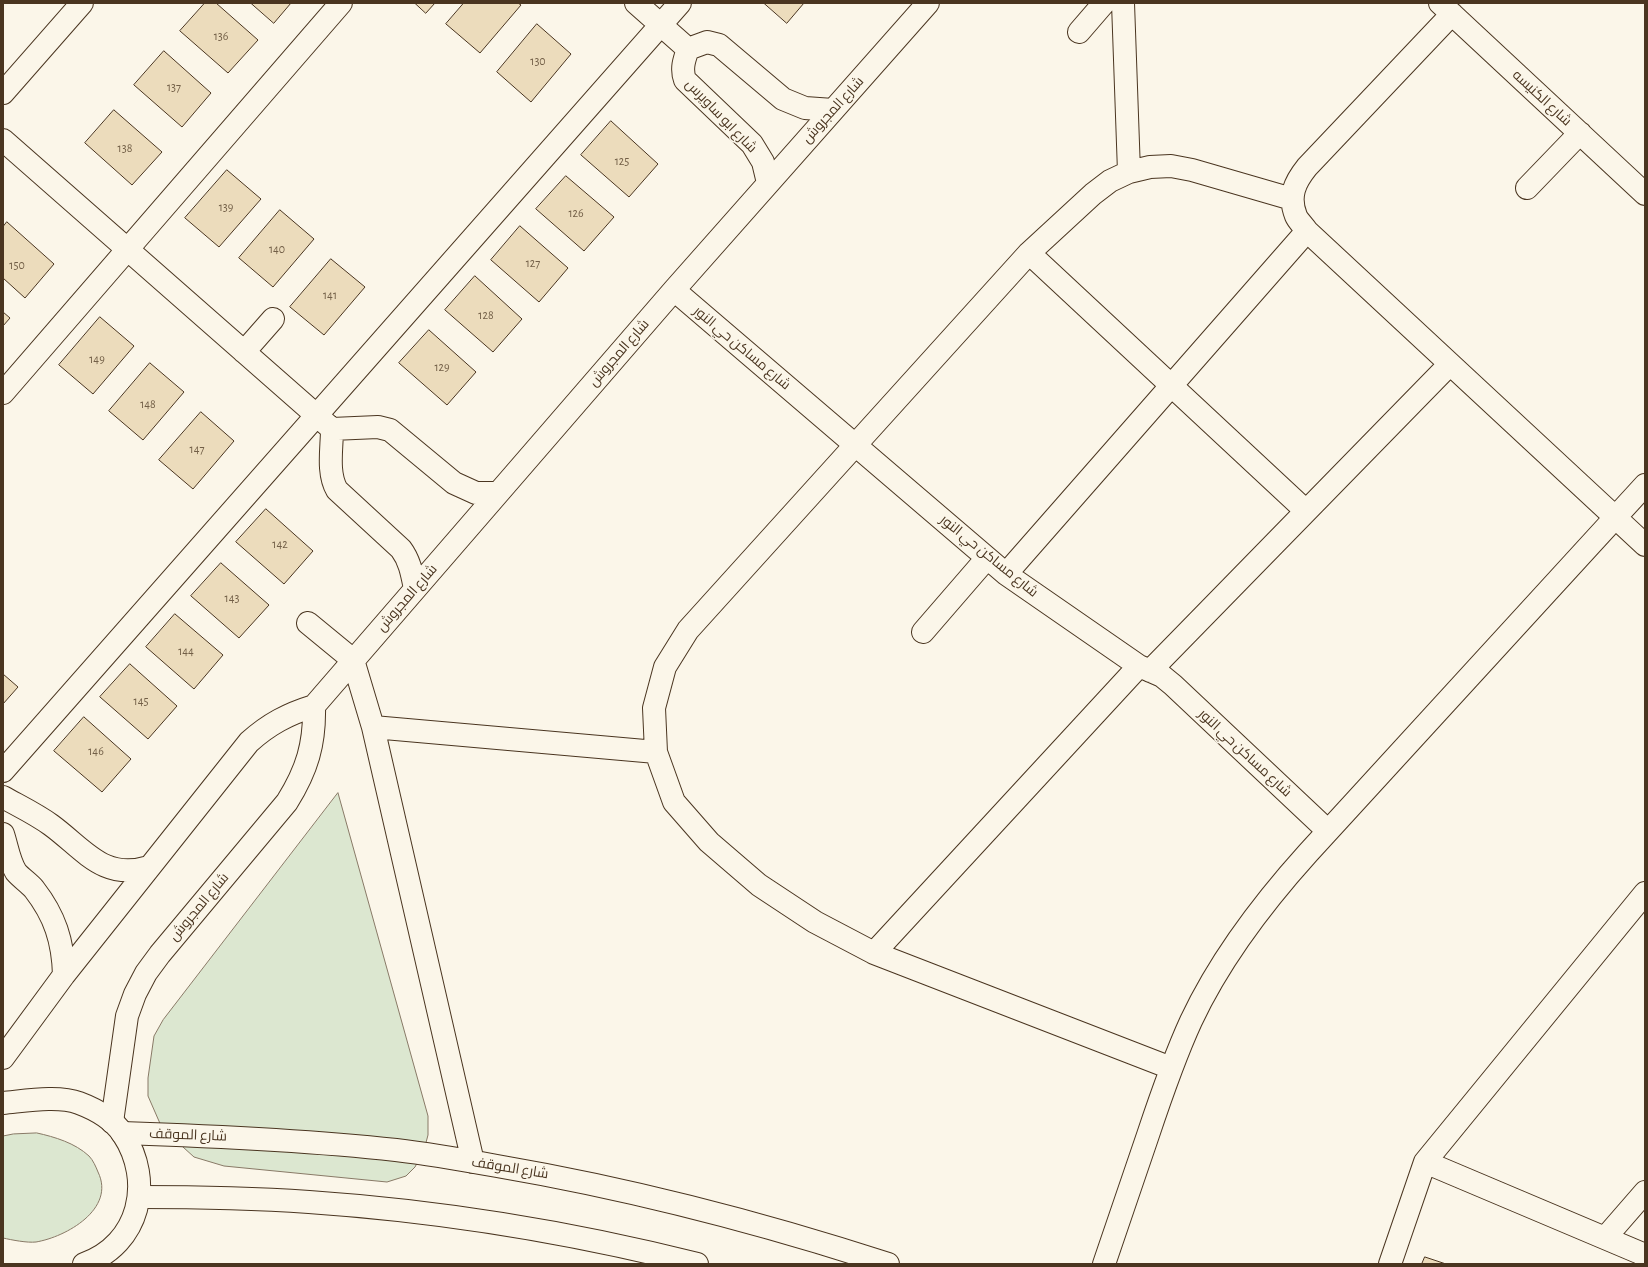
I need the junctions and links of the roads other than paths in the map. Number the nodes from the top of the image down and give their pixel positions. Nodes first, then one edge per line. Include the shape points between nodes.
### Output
1 (82, 3) edge
2 (341, 3) edge
3 (636, 3) edge
4 (680, 3) edge
5 (928, 3) edge
6 (1104, 3) edge
7 (1123, 3) edge
8 (1446, 8) edge
9 (661, 25) junction
10 (1079, 32) dead end
11 (688, 49) junction
12 (3, 92) edge
13 (832, 110) junction
14 (1580, 133) junction
15 (3, 140) edge
16 (1129, 172) junction
17 (768, 183) junction
18 (1527, 188) dead end
19 (1645, 194) edge
20 (1292, 199) junction
21 (1307, 231) junction
22 (127, 250) junction
23 (1029, 253) junction
24 (674, 290) junction
25 (273, 319) dead end
26 (244, 352) junction
27 (1450, 364) junction
28 (1171, 386) junction
29 (3, 393) edge
30 (324, 422) junction
31 (856, 445) junction
32 (1645, 485) edge
33 (497, 493) junction
34 (1306, 511) junction
35 (1615, 518) junction
36 (1645, 545) edge
37 (987, 558) junction
38 (1006, 574) junction
39 (415, 589) junction
40 (308, 623) dead end
41 (923, 632) dead end
42 (353, 660) junction
43 (1145, 668) junction
44 (314, 706) junction
45 (373, 727) junction
46 (656, 752) junction
47 (3, 771) edge
48 (3, 796) edge
49 (1328, 831) junction
50 (3, 834) edge
51 (149, 867) junction
52 (1645, 893) edge
53 (874, 953) junction
54 (64, 975) junction
55 (3, 1058) edge
56 (1171, 1068) junction
57 (3, 1103) edge
58 (117, 1127) junction
59 (473, 1162) junction
60 (1425, 1162) junction
61 (1645, 1192) edge
62 (139, 1197) junction
63 (124, 1235) junction
64 (1605, 1238) junction
65 (1645, 1255) edge
66 (84, 1264) edge
67 (118, 1264) edge
68 (697, 1264) edge
69 (888, 1264) edge
70 (1104, 1264) edge
71 (1390, 1264) edge

1 - 12 street
2 - 22 street
3 - 9 street
4 - 9 street
5 - 13 street, شارع المجروش
6 - 10 street
7 - 16 street
8 - 14 street, شارع الكنيسه
8 - 20 street via 1307,166 1296,181
9 - 11 street
9 - 30 street
11 - 13 street via 707,42 719,45 783,99 805,108
11 - 17 street, شارع ابو ساويرس via 683,64 685,80 752,144 762,162
13 - 17 street, شارع المجروش
14 - 18 street
14 - 19 street, شارع الكنيسه
15 - 22 street
16 - 20 street via 1171,166
16 - 23 street via 1110,181 1093,194
17 - 24 street, شارع المجروش
20 - 21 street via 1296,216
21 - 27 street
21 - 28 street
22 - 26 street
22 - 29 street
23 - 28 street
23 - 31 street
24 - 31 street, شارع مساكن حي النور
24 - 33 street, شارع المجروش
25 - 26 street
26 - 30 street
27 - 34 street
27 - 35 street
28 - 34 street
28 - 38 street
30 - 33 street via 390,430 454,484 476,493
30 - 39 street via 334,485 401,549 411,568
30 - 47 street
31 - 37 street, شارع مساكن حي النور
31 - 46 street via 688,630 665,667 654,708
32 - 35 street
33 - 39 street, شارع المجروش
34 - 43 street
35 - 36 street
35 - 49 street
37 - 38 street, شارع مساكن حي النور
37 - 41 street
38 - 43 street, شارع مساكن حي النور
39 - 42 street, شارع المجروش
40 - 42 street
42 - 44 street, شارع المجروش
42 - 45 street
43 - 49 street, شارع مساكن حي النور via 1173,685
43 - 53 street
44 - 51 street, شارع المجروش via 282,718 249,742
44 - 58 street, شارع المجروش via 312,744 308,762 287,802 160,954 135,994 127,1016
45 - 46 street
45 - 59 street
46 - 53 street via 674,802 709,842 760,885 815,922
48 - 51 street via 50,824 111,869 124,872
49 - 56 street via 1274,891 1243,932 1194,1014
50 - 54 street via 15,868 44,903 54,921 64,956
51 - 54 street, شارع المجروش
52 - 60 street
53 - 56 street
54 - 55 street, شارع المجروش
56 - 70 street
57 - 58 street via 56,1099 77,1102 96,1110
58 - 59 street, شارع الموقف via 397,1150
58 - 62 street via 135,1156 140,1176
59 - 69 street, شارع الموقف via 570,1178 655,1198 740,1219
60 - 64 street
60 - 71 street
61 - 64 street
62 - 63 street via 134,1216
62 - 68 street via 308,1202 400,1210 560,1234
63 - 66 street via 110,1250
63 - 67 street
64 - 65 street

